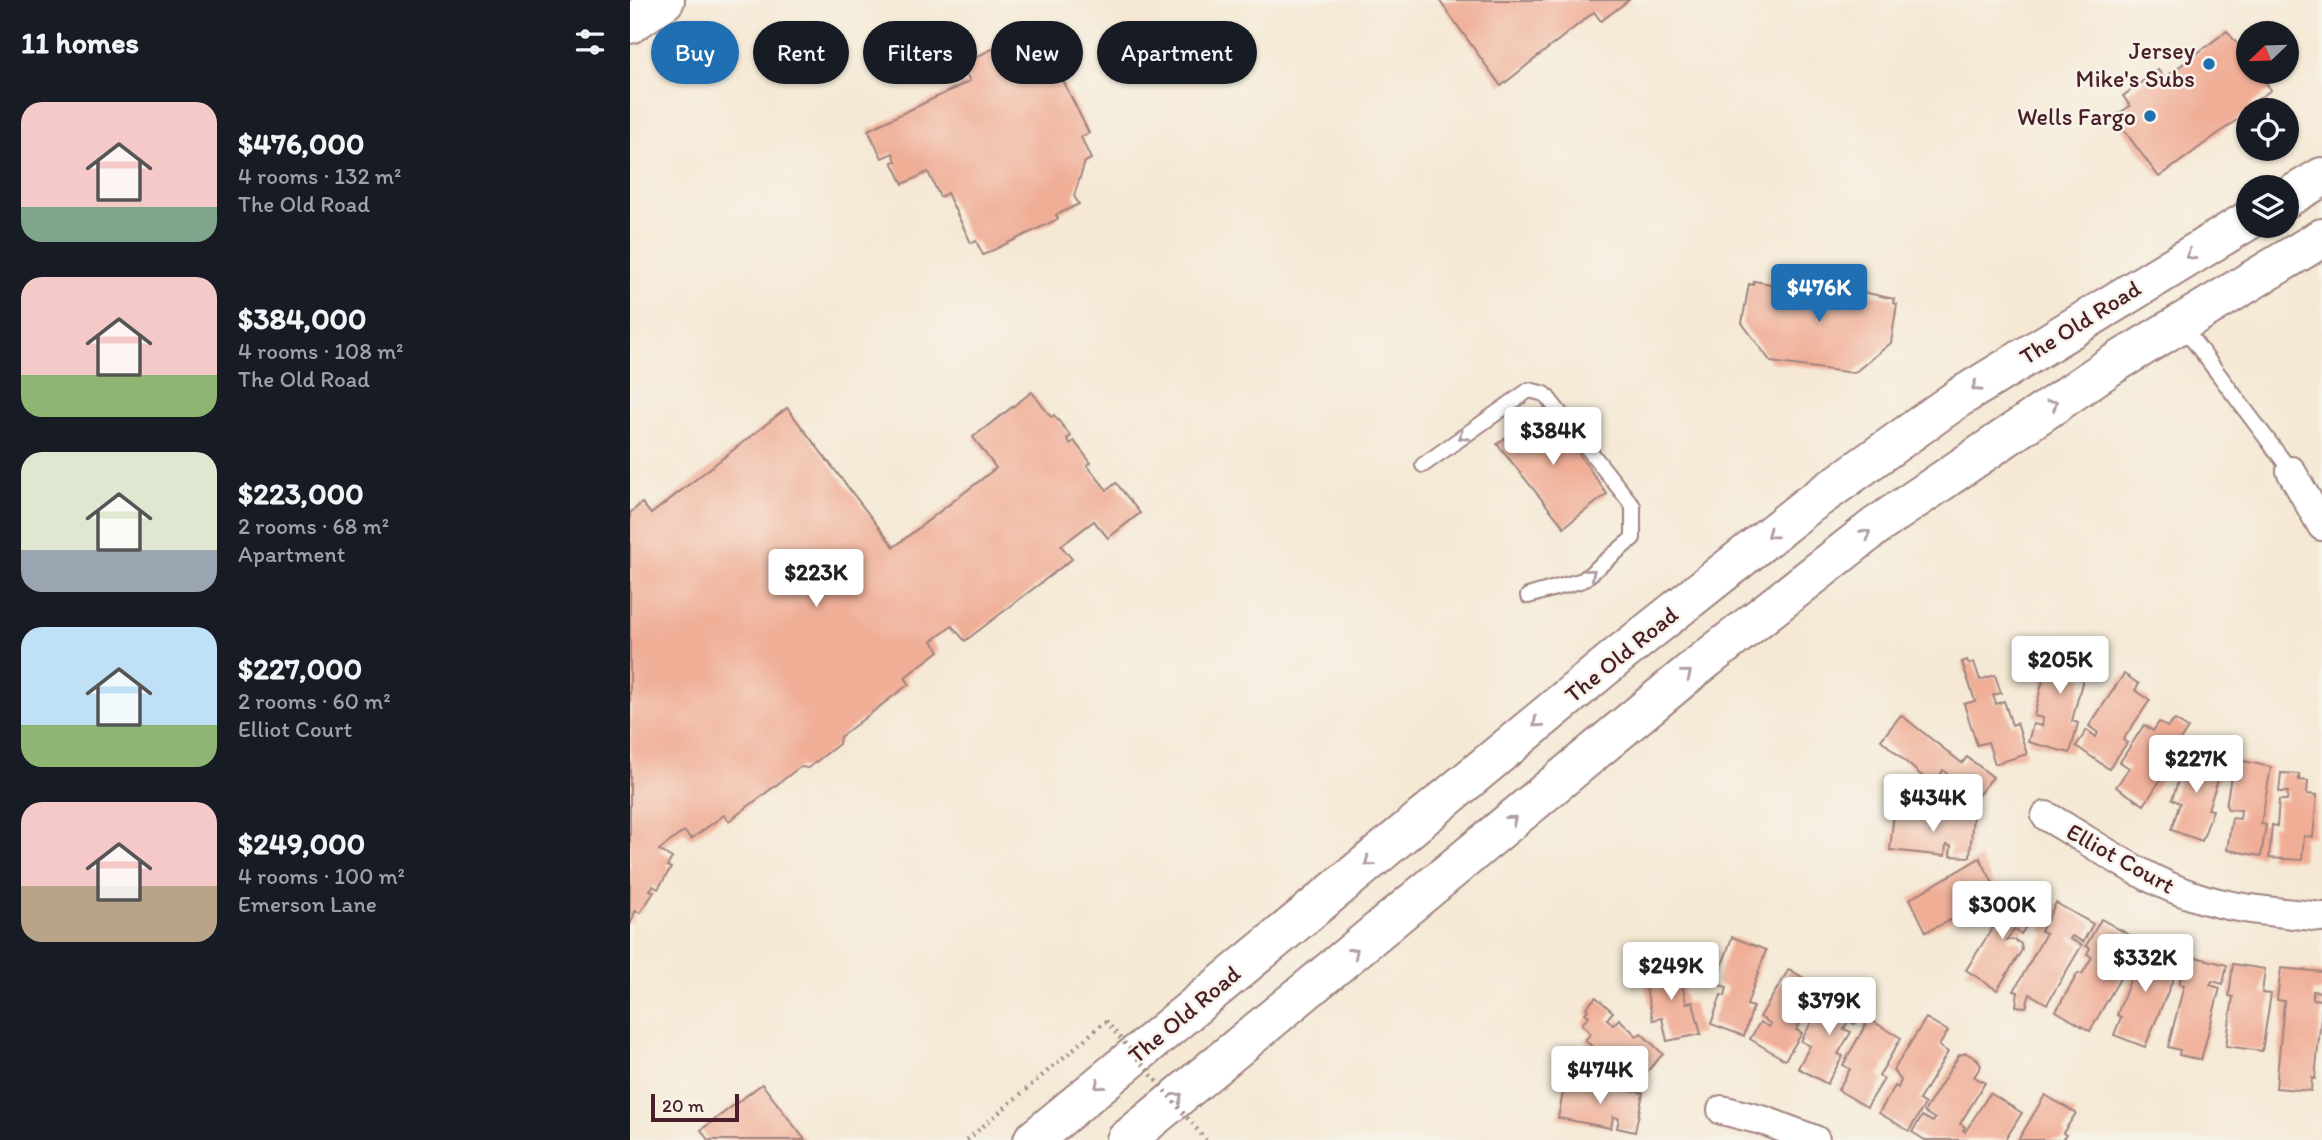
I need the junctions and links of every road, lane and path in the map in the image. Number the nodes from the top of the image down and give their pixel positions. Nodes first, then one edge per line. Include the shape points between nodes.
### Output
1 (665, 0) edge
2 (630, 24) edge
3 (2322, 177) edge
4 (2299, 191) edge
5 (2236, 228) edge
6 (2322, 238) edge
7 (2181, 324) junction
8 (1423, 464) dead end
9 (2291, 471) joint
10 (2322, 526) edge
11 (1528, 596) dead end
12 (2046, 816) dead end
13 (2322, 917) edge
14 (1722, 1111) dead end
15 (967, 1140) edge
16 (1033, 1140) edge
17 (1126, 1140) edge
18 (1206, 1140) edge
19 (1815, 1140) edge

1 - 2 main road
3 - 4 main road
5 -> 16 main road, The Old Road via 1960,397 1807,506 1618,656
6 - 7 main road
7 - 9 lane
17 -> 7 main road via 1766,611 1981,452
11 -> 8 lane via 1583,580 1633,538 1633,506 1545,394 1529,390
9 - 10 street
12 - 13 street, Elliot Court via 2153,879 2194,897 2241,908
14 - 19 street
15 - 18 path, bridge via 1106,1021

